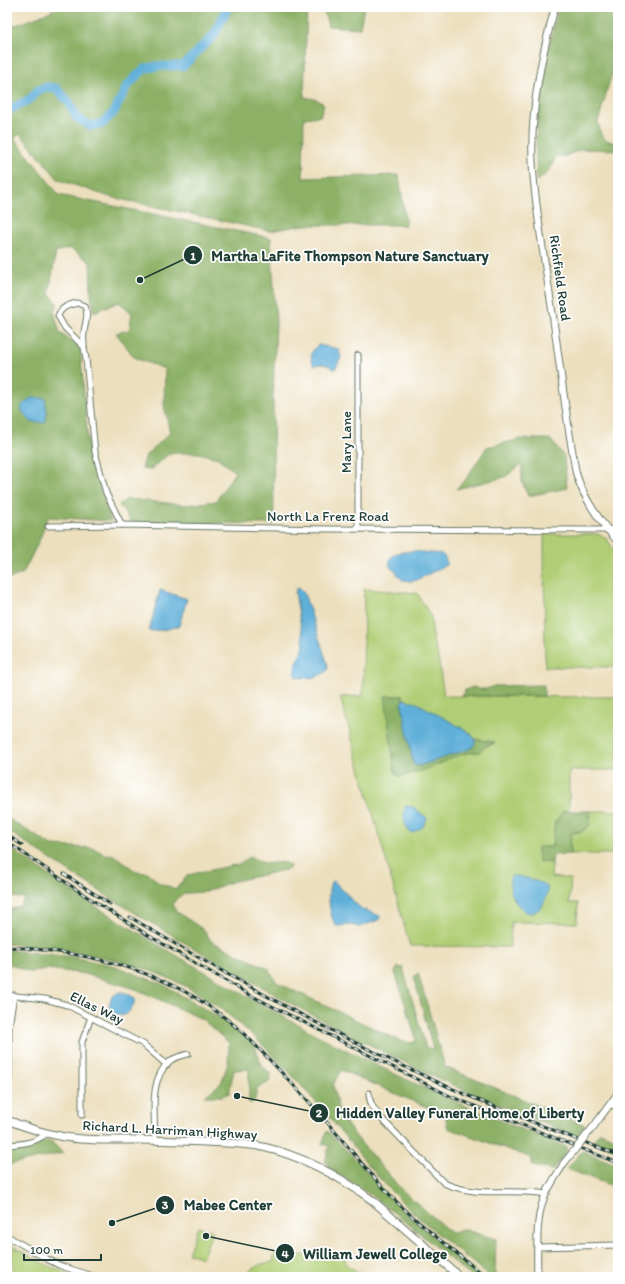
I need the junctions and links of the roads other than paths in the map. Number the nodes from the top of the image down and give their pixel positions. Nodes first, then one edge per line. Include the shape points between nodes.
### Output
1 (555, 7) edge
2 (84, 347) junction
3 (358, 355) dead end
4 (122, 525) junction
5 (48, 526) dead end
6 (358, 529) junction
7 (608, 530) junction
8 (618, 530) edge
9 (618, 542) edge
10 (7, 995) edge
11 (14, 995) junction
12 (91, 1017) junction
13 (188, 1054) dead end
14 (167, 1065) junction
15 (7, 1086) edge
16 (368, 1093) dead end
17 (618, 1093) edge
18 (610, 1104) junction
19 (618, 1108) edge
20 (82, 1115) dead end
21 (7, 1120) edge
22 (48, 1133) junction
23 (155, 1140) junction
24 (7, 1145) edge
25 (546, 1194) junction
26 (7, 1236) edge
27 (618, 1245) edge
28 (538, 1247) junction
29 (96, 1277) edge
30 (460, 1277) edge
31 (537, 1277) edge

1 - 7 street, Richfield Road via 539,73 533,138 533,171 576,473 583,494
2 - 2 street via 87,312 85,306 77,303 64,307 58,316 65,328
2 - 4 street via 95,452 106,493
3 - 6 street, Mary Lane
4 - 5 street, North La Frenz Road
4 - 6 street, North La Frenz Road
6 - 7 street, North La Frenz Road
7 - 8 street
7 - 9 street, Richfield Road
10 - 11 street, Ellas Way
11 - 12 street, Ellas Way via 67,1005
11 - 15 street
12 - 14 street, Ellas Way via 143,1044
12 - 20 street via 82,1042
13 - 14 street via 175,1058
14 - 23 street via 155,1089
16 - 25 street via 373,1107 382,1119 444,1183 470,1191
17 - 18 street
18 - 19 street
18 - 25 street, bridge via 564,1163
21 - 22 main road, Richard L. Harriman Highway
22 - 23 main road, Richard L. Harriman Highway via 85,1140
22 - 24 street via 38,1140
23 - 30 main road, Richard L. Harriman Highway via 263,1147 320,1167 372,1200
25 - 28 street via 539,1220
26 - 29 street via 61,1266
27 - 28 street
28 - 31 street

